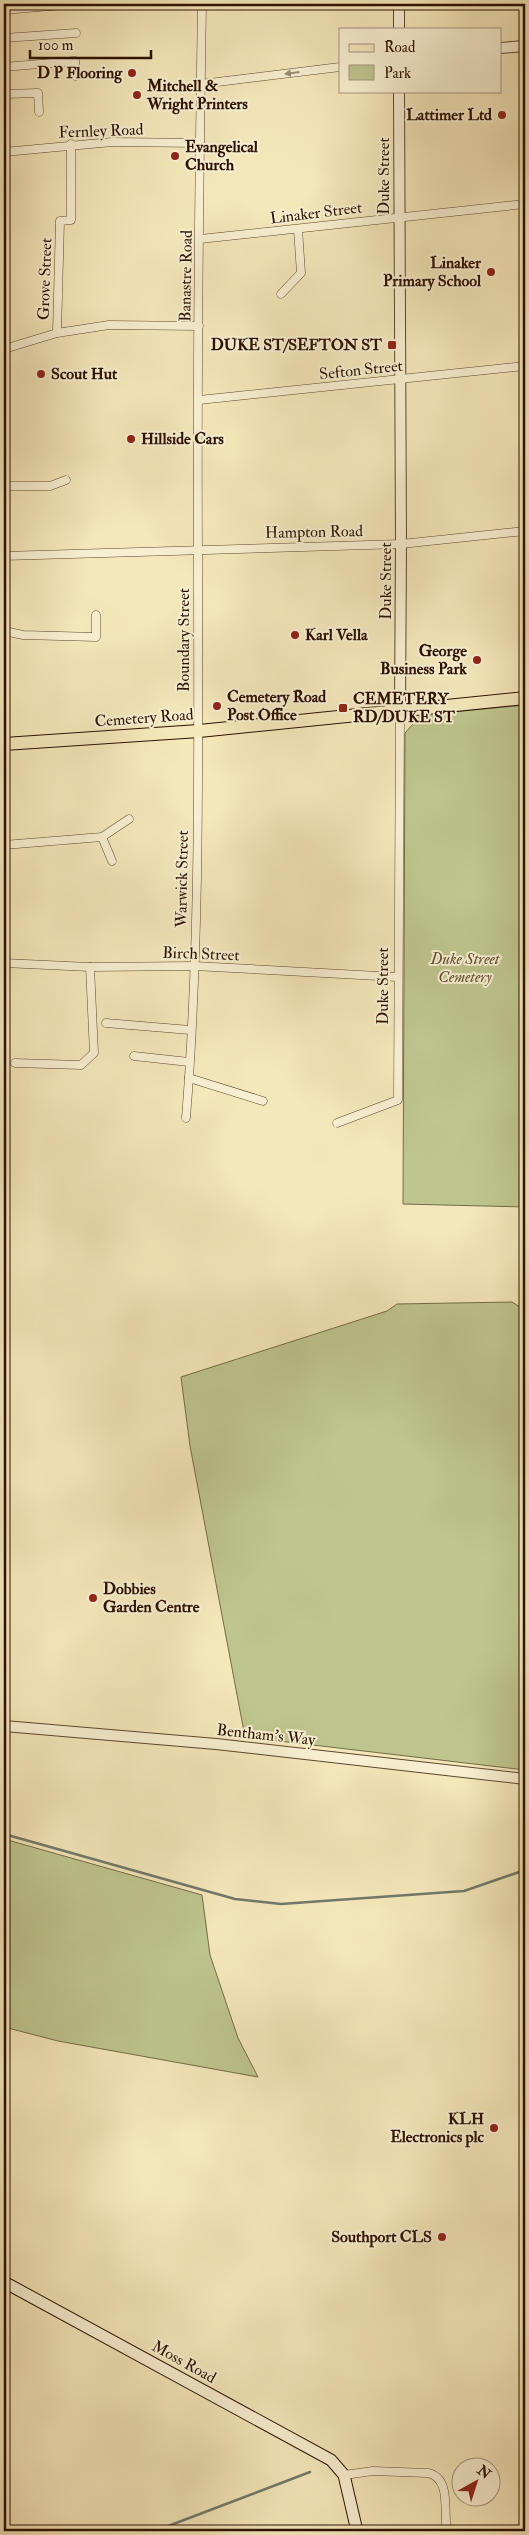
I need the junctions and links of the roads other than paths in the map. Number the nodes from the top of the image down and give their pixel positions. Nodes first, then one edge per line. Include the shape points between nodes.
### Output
1 (74, 4) edge
2 (202, 4) edge
3 (399, 4) edge
4 (4, 10) edge
5 (399, 28) edge
6 (76, 33) dead end
7 (4, 38) edge
8 (525, 46) edge
9 (502, 48) edge
10 (4, 67) edge
11 (339, 67) edge
12 (76, 76) dead end
13 (201, 84) junction
14 (398, 92) edge
15 (4, 94) edge
16 (39, 112) dead end
17 (200, 143) junction
18 (71, 144) junction
19 (4, 152) edge
20 (525, 204) edge
21 (400, 217) junction
22 (298, 229) junction
23 (200, 239) junction
24 (281, 294) dead end
25 (199, 326) junction
26 (57, 333) junction
27 (4, 348) edge
28 (525, 366) edge
29 (401, 380) junction
30 (199, 400) junction
31 (66, 480) dead end
32 (4, 486) edge
33 (525, 531) edge
34 (401, 544) junction
35 (198, 549) junction
36 (4, 556) edge
37 (96, 615) dead end
38 (4, 631) edge
39 (525, 698) edge
40 (400, 712) junction
41 (198, 731) junction
42 (4, 744) edge
43 (129, 819) dead end
44 (102, 837) junction
45 (4, 846) edge
46 (112, 862) dead end
47 (4, 963) edge
48 (194, 966) junction
49 (90, 967) junction
50 (397, 976) junction
51 (106, 1023) dead end
52 (190, 1030) junction
53 (134, 1056) dead end
54 (189, 1062) junction
55 (15, 1063) dead end
56 (189, 1078) junction
57 (263, 1101) dead end
58 (186, 1118) dead end
59 (336, 1123) dead end
60 (4, 1726) edge
61 (525, 1779) edge
62 (4, 2282) edge
63 (344, 2475) junction
64 (357, 2531) edge
65 (447, 2531) edge

1 - 4 street
2 - 13 street, Banastre Road
3 - 5 street
6 - 7 street
8 - 9 street
10 - 12 street via 75,61
11 -> 13 street
13 - 17 street, Banastre Road
14 - 21 street, Duke Street
15 - 16 street via 38,93
17 - 18 street, Fernley Road
17 - 23 street, Banastre Road
18 - 19 street, Fernley Road
18 - 26 street, Grove Street via 71,220 60,221
20 - 21 street, Linaker Street
21 - 22 street, Linaker Street
21 - 29 street, Duke Street
22 - 23 street, Linaker Street
22 - 24 street via 301,273
23 - 25 street, Banastre Road
25 - 26 street via 109,325
25 - 30 street, Banastre Road
26 - 27 street
28 - 29 street, Sefton Street
29 - 30 street, Sefton Street
29 - 34 street, Duke Street
30 - 35 street, Banastre Road
31 - 32 street via 50,486
33 - 34 street, Hampton Road
34 - 35 street, Hampton Road
34 - 40 street, Duke Street
35 - 36 street, Hampton Road
35 - 41 street, Boundary Street
37 - 38 street via 96,637 24,636
39 - 40 main road, Cemetery Road
40 - 41 main road, Cemetery Road
40 - 50 street, Duke Street
41 - 42 main road, Cemetery Road
41 - 48 street, Warwick Street
43 - 44 street
44 - 45 street
44 - 46 street
47 - 49 street, Birch Street
48 - 49 street, Birch Street
48 - 50 street, Birch Street
48 - 52 street, Warwick Street
49 - 55 street via 94,1053 81,1066
50 - 59 street, Duke Street via 398,1100
51 - 52 street
52 - 54 street, Warwick Street
53 - 54 street
54 - 56 street, Warwick Street
56 - 57 street
56 - 58 street, Warwick Street
60 - 61 street, Bentham's Way via 216,1744
62 - 63 main road, Moss Road via 331,2460
63 - 64 main road
63 - 65 street via 373,2470 435,2475 443,2484

